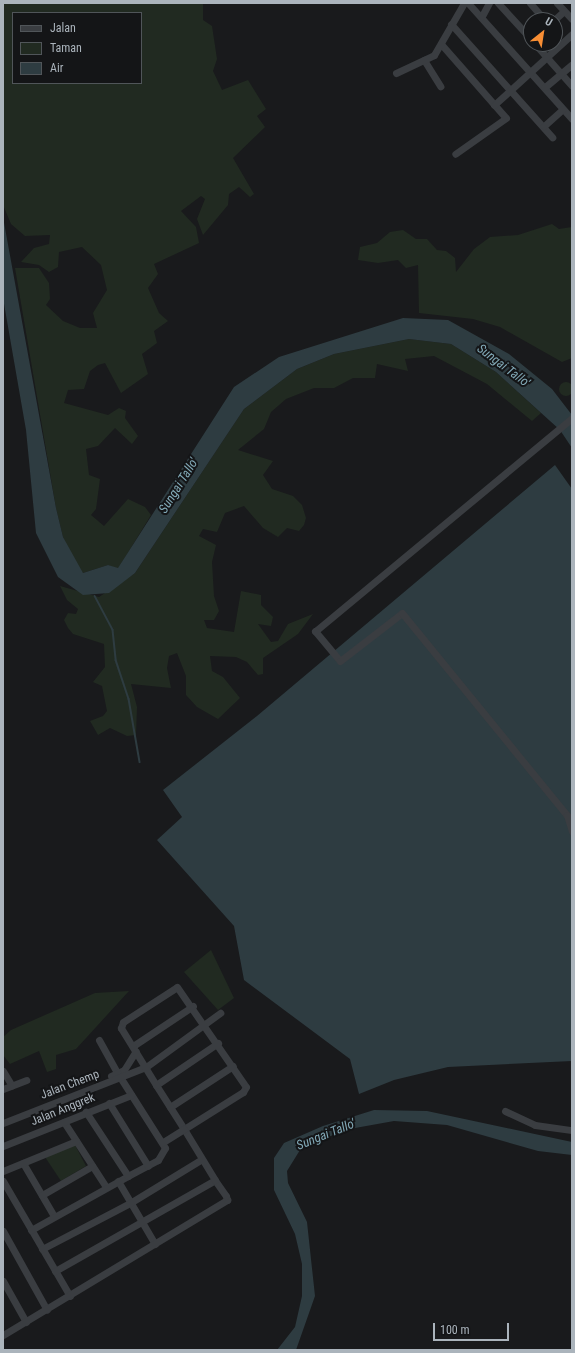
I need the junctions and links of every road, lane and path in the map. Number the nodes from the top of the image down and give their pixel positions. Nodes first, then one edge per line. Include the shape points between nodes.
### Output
1 (464, 3) edge
2 (468, 3) edge
3 (489, 3) edge
4 (498, 3) edge
5 (530, 3) edge
6 (557, 3) edge
7 (564, 11) joint
8 (538, 12) edge
9 (482, 16) junction
10 (572, 19) edge
11 (451, 24) junction
12 (523, 30) edge
13 (572, 34) edge
14 (440, 44) junction
15 (542, 52) edge
16 (547, 58) junction
17 (424, 60) junction
18 (572, 64) edge
19 (532, 71) junction
20 (396, 73) dead end
21 (562, 73) junction
22 (440, 86) dead end
23 (572, 86) edge
24 (545, 87) junction
25 (512, 88) junction
26 (494, 104) junction
27 (563, 109) junction
28 (572, 119) edge
29 (544, 126) junction
30 (552, 137) dead end
31 (455, 154) dead end
32 (572, 418) edge
33 (572, 831) edge
34 (193, 1006) junction
35 (220, 1013) dead end
36 (206, 1025) junction
37 (99, 1040) dead end
38 (218, 1044) junction
39 (134, 1049) junction
40 (233, 1066) junction
41 (146, 1067) junction
42 (3, 1071) edge
43 (118, 1075) junction
44 (26, 1080) dead end
45 (156, 1085) junction
46 (12, 1086) junction
47 (3, 1089) edge
48 (130, 1095) junction
49 (109, 1103) junction
50 (170, 1107) junction
51 (505, 1111) dead end
52 (86, 1112) junction
53 (3, 1119) edge
54 (64, 1122) junction
55 (3, 1123) edge
56 (184, 1130) junction
57 (572, 1130) edge
58 (76, 1141) junction
59 (163, 1142) junction
60 (3, 1146) edge
61 (202, 1159) junction
62 (24, 1163) junction
63 (92, 1166) junction
64 (148, 1166) junction
65 (3, 1171) edge
66 (128, 1176) junction
67 (216, 1180) junction
68 (3, 1181) edge
69 (116, 1183) junction
70 (106, 1187) junction
71 (42, 1195) junction
72 (6, 1196) edge
73 (128, 1204) junction
74 (54, 1216) junction
75 (142, 1222) junction
76 (31, 1230) junction
77 (3, 1231) edge
78 (155, 1244) junction
79 (42, 1249) junction
80 (55, 1271) junction
81 (3, 1281) edge
82 (70, 1296) junction
83 (47, 1310) junction
84 (26, 1322) junction
85 (3, 1333) edge

1 - 11 street
2 - 9 street
3 - 9 street
4 - 12 street
5 - 8 street
6 - 7 street
7 - 10 street
9 - 19 street
11 - 14 street
11 - 25 street
13 - 16 street
14 - 17 street via 434,55
14 - 26 street
15 - 16 street
16 - 19 street
16 - 21 street
17 - 20 street
17 - 22 street
18 - 21 street
19 - 24 street
19 - 25 street
21 - 23 street
21 - 24 street
24 - 27 street
25 - 26 street
25 - 29 street
26 - 31 street via 506,121
27 - 28 street
27 - 29 street
29 - 30 street
32 - 33 street via 315,632 340,661 402,613 567,815
34 - 36 street
34 - 39 street
34 - 39 street via 176,988 123,1022 121,1028
35 - 36 street, Jalan Chemp
36 - 38 street
36 - 41 street, Jalan Chemp
37 - 43 street
38 - 40 street
38 - 45 street
39 - 41 street
39 - 43 street via 127,1067
40 - 50 street
40 - 56 street via 243,1080 245,1090
41 - 43 street, Jalan Chemp
41 - 45 street
42 - 46 street
43 - 48 street
43 - 53 street
43 - 55 street, Jalan Chemp
44 - 46 street
45 - 50 street
46 - 47 street
48 - 49 street, Jalan Anggrek
48 - 59 street
49 - 52 street, Jalan Anggrek
49 - 64 street
50 - 56 street
51 - 57 street via 535,1125
52 - 54 street, Jalan Anggrek
52 - 66 street
54 - 58 street
54 - 60 street, Jalan Anggrek
56 - 59 street
56 - 61 street
58 - 62 street
58 - 63 street
59 - 64 street via 163,1154
61 - 67 street
61 - 73 street
62 - 65 street
62 - 71 street
63 - 70 street
63 - 71 street
64 - 66 street
66 - 69 street
67 - 75 street
67 - 78 street via 226,1196 225,1203
68 - 72 street
69 - 70 street
69 - 73 street
70 - 74 street
71 - 74 street
72 - 76 street
73 - 75 street
73 - 79 street
74 - 76 street
75 - 78 street
75 - 80 street
76 - 79 street
77 - 83 street
78 - 82 street
79 - 80 street
80 - 82 street
81 - 84 street
82 - 83 street
83 - 84 street
84 - 85 street

